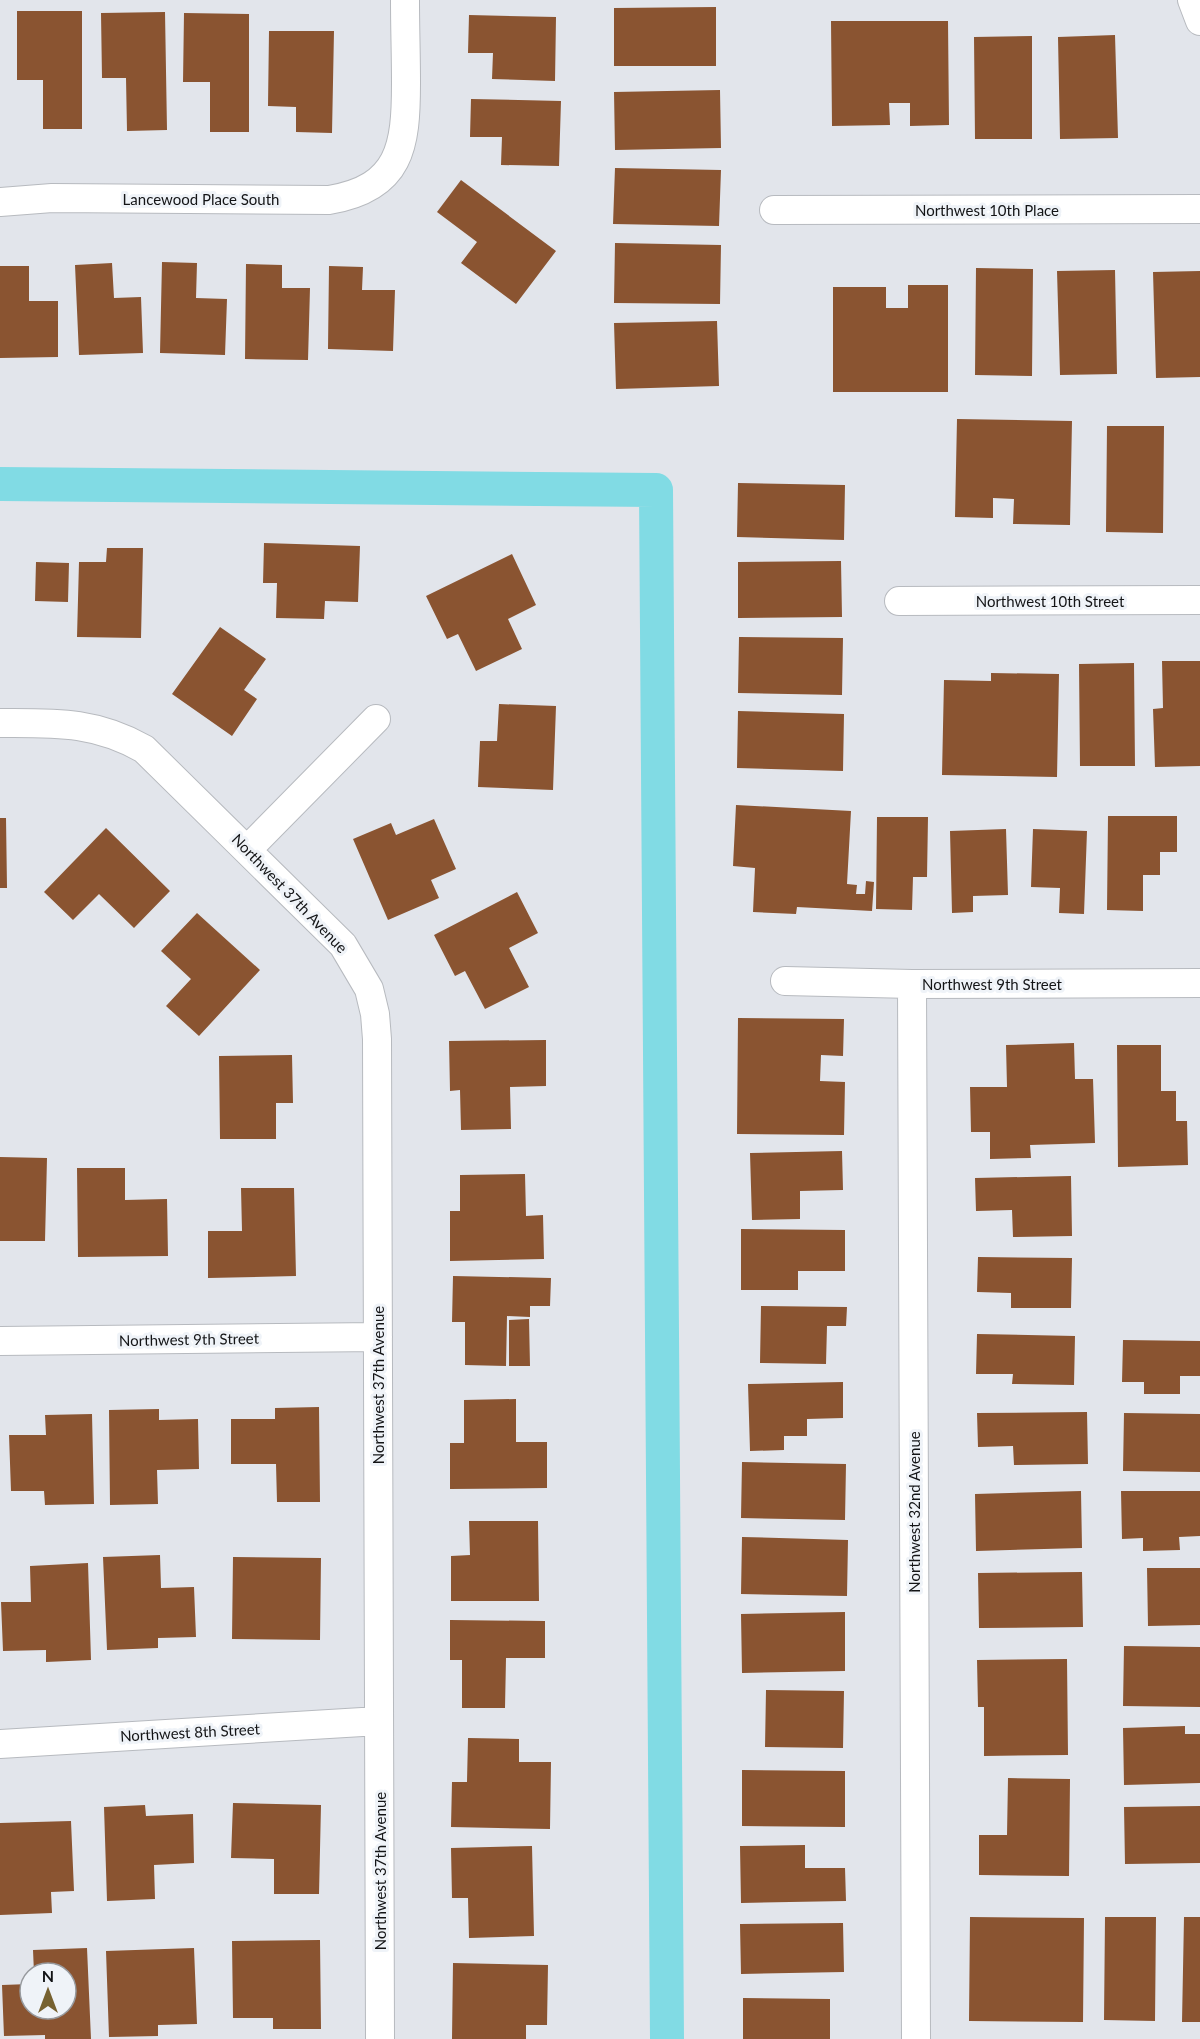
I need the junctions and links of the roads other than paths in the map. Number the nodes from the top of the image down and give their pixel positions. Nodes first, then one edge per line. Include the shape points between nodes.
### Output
1 (405, 0) edge
2 (1192, 0) edge
3 (1200, 21) edge
4 (0, 202) edge
5 (1200, 209) edge
6 (774, 210) dead end
7 (1200, 600) edge
8 (899, 601) dead end
9 (376, 719) dead end
10 (0, 723) edge
11 (248, 849) junction
12 (785, 981) dead end
13 (1200, 983) edge
14 (912, 984) junction
15 (378, 1337) junction
16 (0, 1341) edge
17 (379, 1721) junction
18 (0, 1744) edge
19 (380, 2039) edge
20 (916, 2039) edge

1 - 4 street, Lancewood Place South via 406,123 402,146 392,168 374,185 353,196 329,200 51,198
2 - 3 street
5 - 6 street, Northwest 10th Place
7 - 8 street, Northwest 10th Street
9 - 11 street
10 - 11 street, Northwest 37th Avenue via 73,724 122,736 144,749
11 - 15 street, Northwest 37th Avenue via 343,945 369,989 377,1039
12 - 14 street, Northwest 9th Street
13 - 14 street, Northwest 9th Street
14 - 20 street, Northwest 32nd Avenue
15 - 16 street, Northwest 9th Street
15 - 17 street, Northwest 37th Avenue
17 - 18 street, Northwest 8th Street
17 - 19 street, Northwest 37th Avenue

